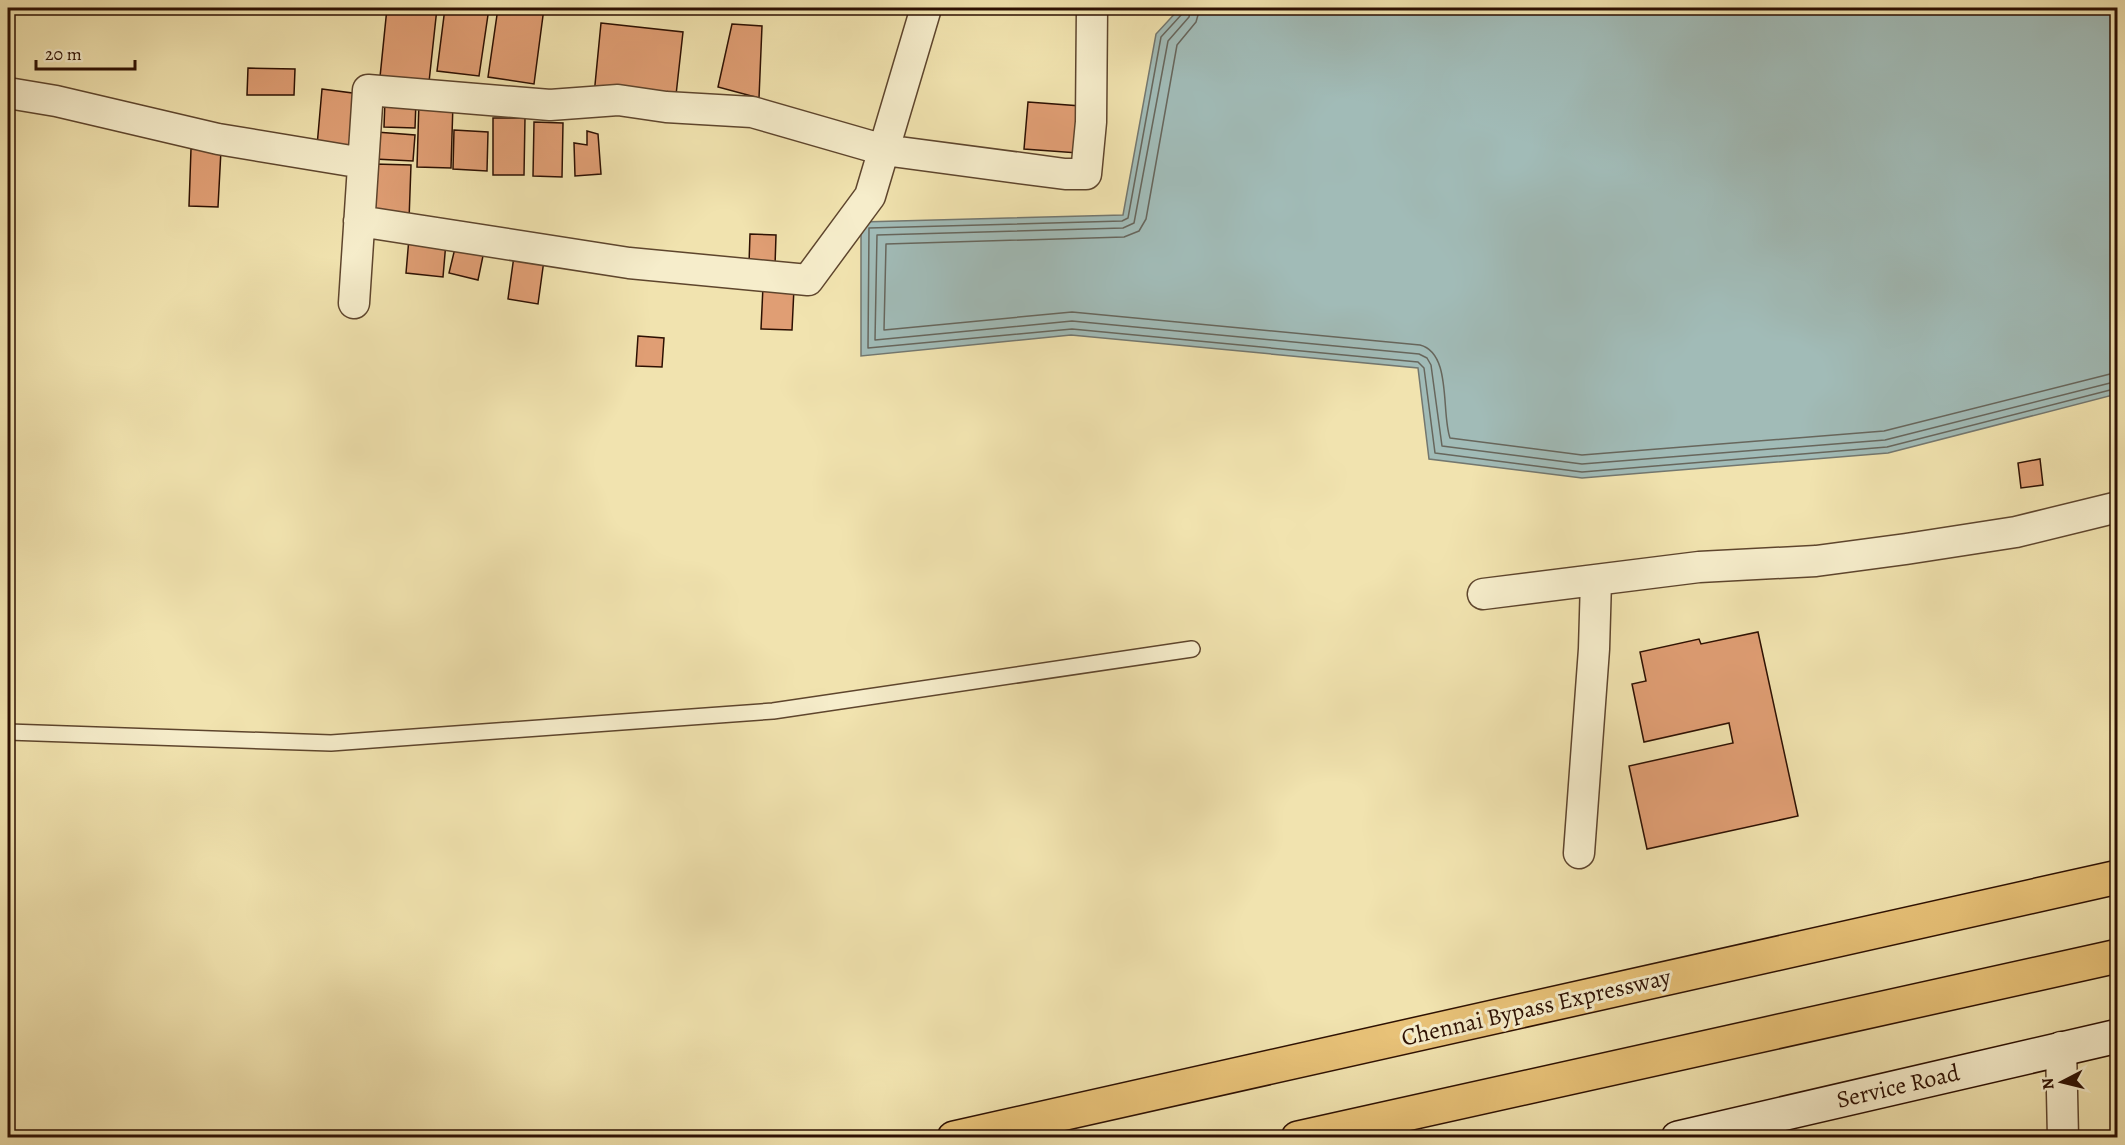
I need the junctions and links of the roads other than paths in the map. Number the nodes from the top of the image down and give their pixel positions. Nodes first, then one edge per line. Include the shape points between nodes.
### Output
1 (926, 8) edge
2 (1092, 8) edge
3 (8, 93) edge
4 (884, 150) junction
5 (363, 163) junction
6 (359, 221) junction
7 (354, 303) dead end
8 (2118, 507) edge
9 (1596, 580) junction
10 (1483, 594) dead end
11 (1192, 649) dead end
12 (8, 732) edge
13 (1579, 853) dead end
14 (2118, 877) edge
15 (2118, 956) edge
16 (2118, 1036) edge
17 (2061, 1047) junction
18 (954, 1137) edge
19 (1298, 1137) edge
20 (1678, 1137) edge
21 (2063, 1137) edge

1 - 4 street
2 - 4 street via 1091,122 1086,174
3 - 5 street via 218,139
4 - 5 street via 752,112 618,100 550,105 368,90
4 - 6 street via 870,196 808,280 629,262
5 - 6 street
6 - 7 street
8 - 9 street via 2016,532 1906,549
9 - 10 street
9 - 13 street
11 - 12 lane via 773,711 343,743
14 - 18 highway, Chennai Bypass Expressway
15 - 19 highway
16 - 17 street, Service Road
17 - 20 street, Service Road
17 - 21 street

